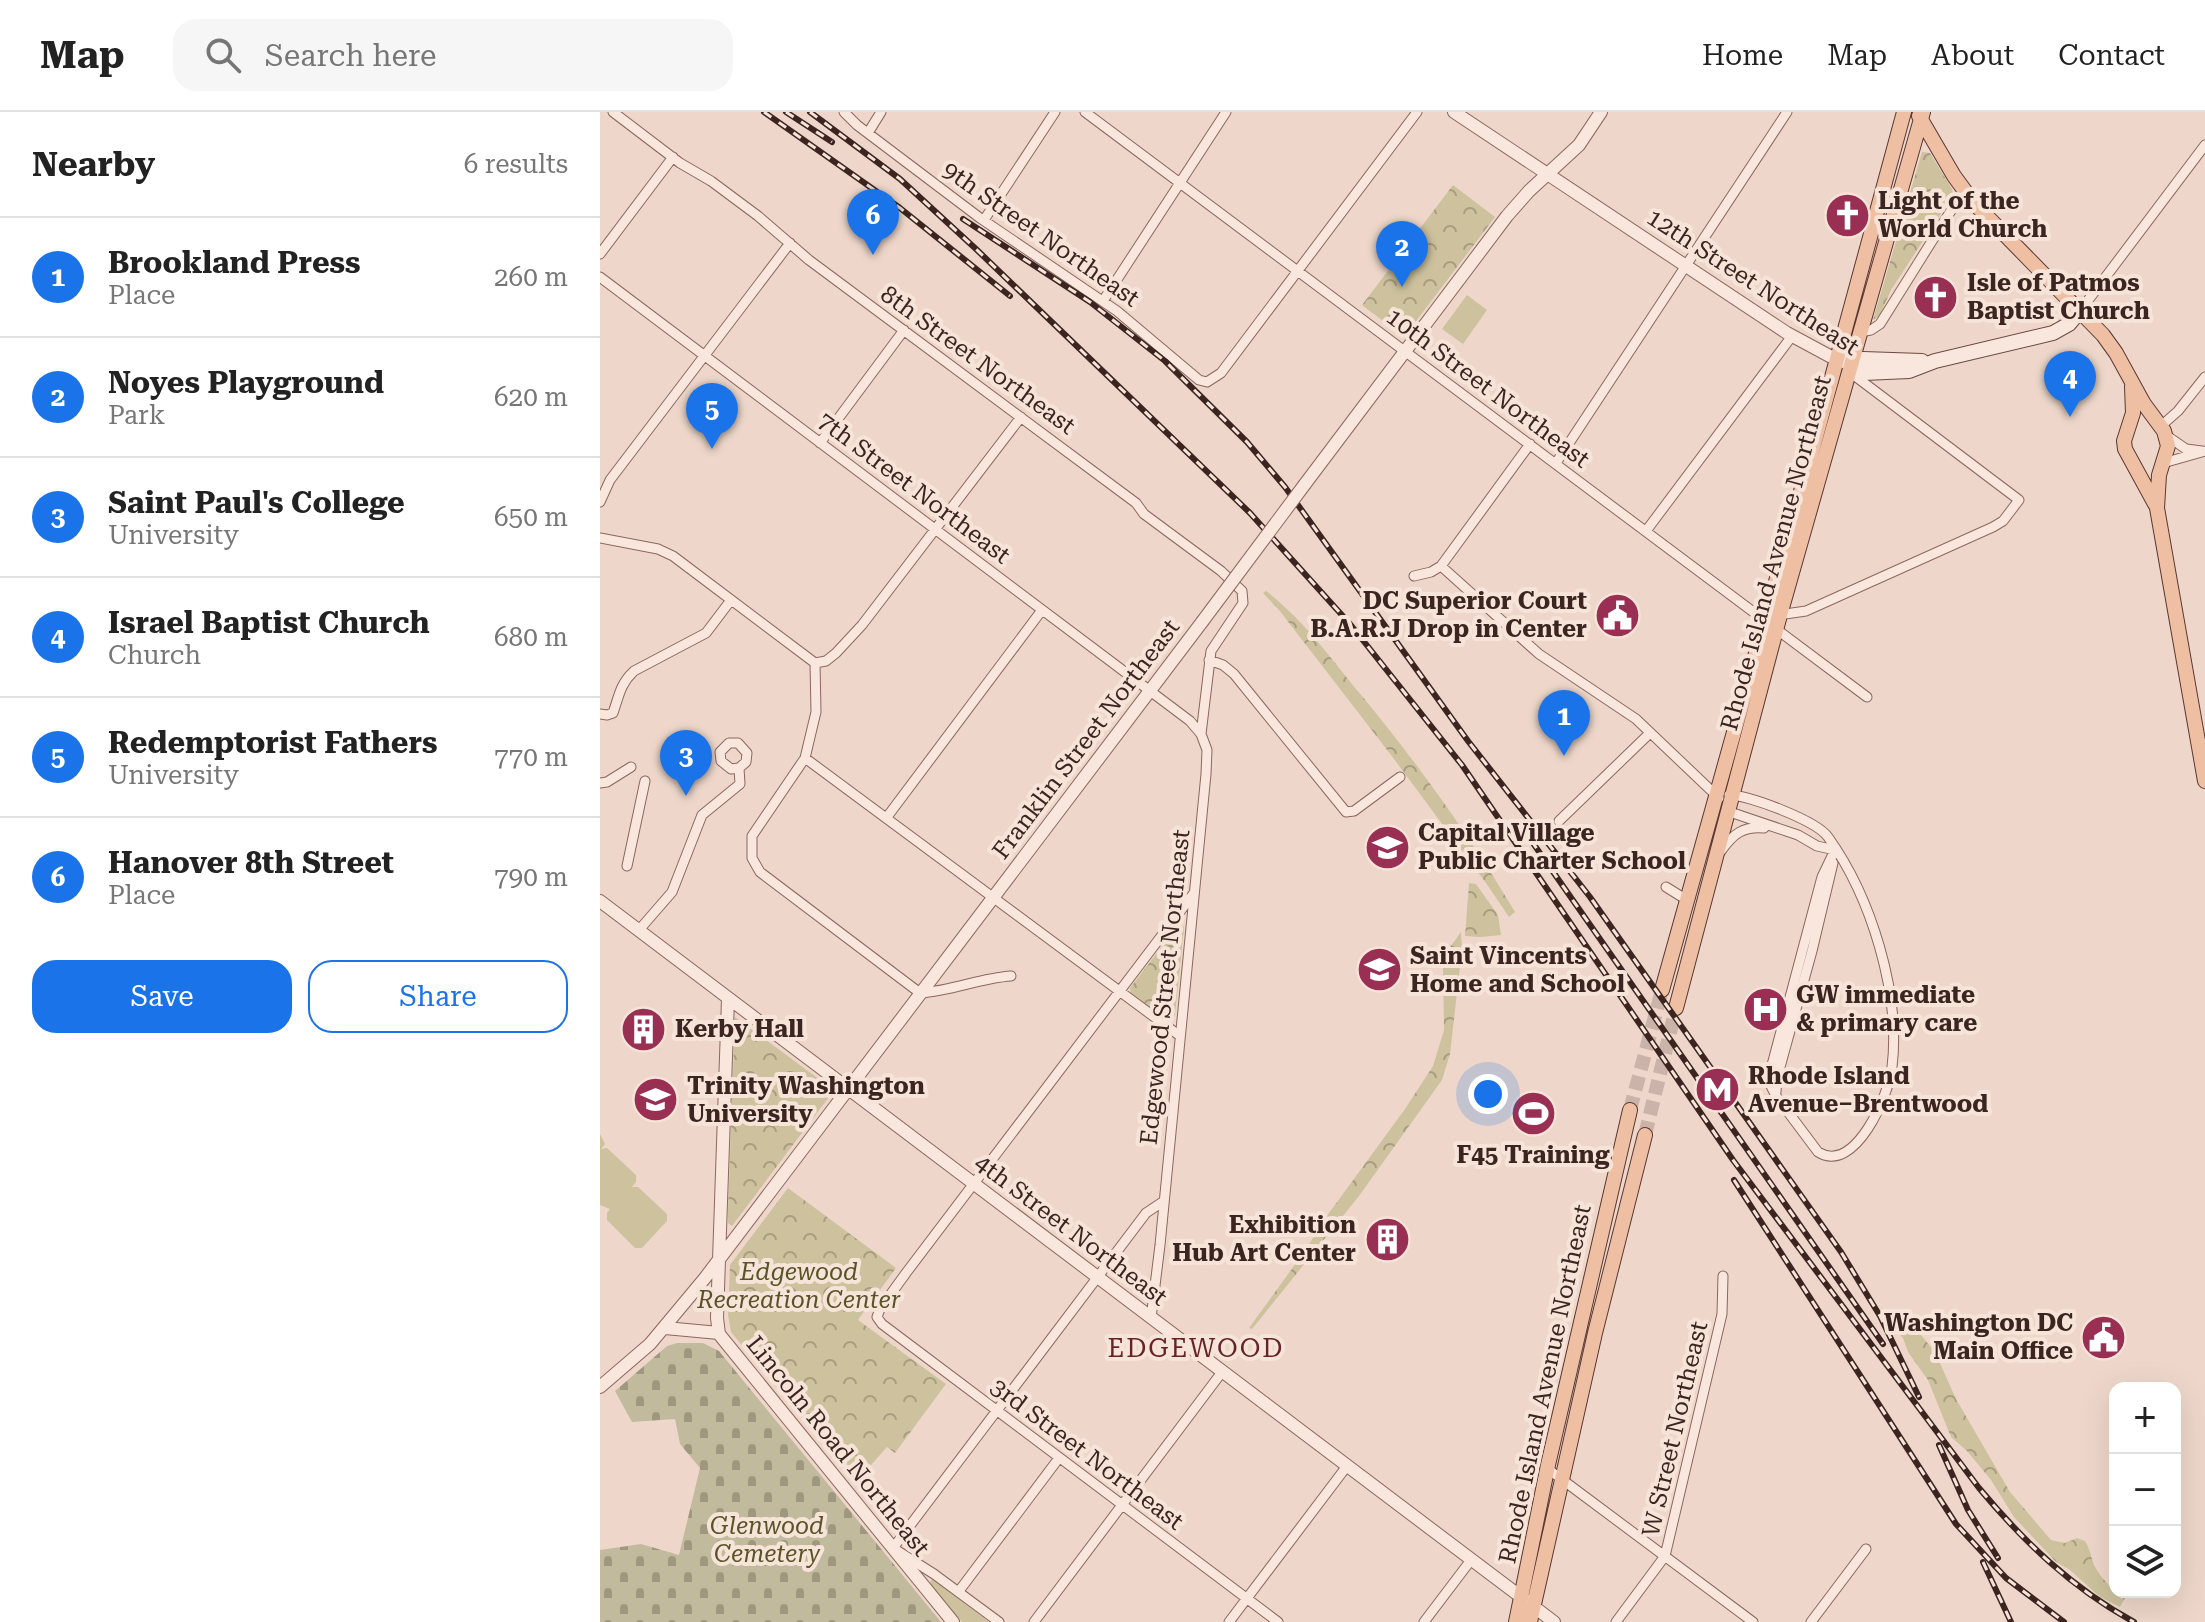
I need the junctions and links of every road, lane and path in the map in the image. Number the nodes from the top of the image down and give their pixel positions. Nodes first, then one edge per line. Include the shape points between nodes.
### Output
1 (613, 112) edge
2 (844, 112) edge
3 (881, 112) edge
4 (1055, 112) edge
5 (1085, 112) edge
6 (1226, 112) edge
7 (1417, 112) edge
8 (1454, 112) edge
9 (1601, 112) edge
10 (1787, 112) edge
11 (1904, 112) edge
12 (1920, 114) edge
13 (868, 133) junction
14 (2205, 145) edge
15 (673, 157) junction
16 (1549, 175) junction
17 (1180, 183) junction
18 (1966, 193) junction
19 (984, 220) junction
20 (790, 243) junction
21 (600, 254) edge
22 (1686, 265) junction
23 (1298, 271) junction
24 (600, 277) edge
25 (1103, 301) junction
26 (2080, 311) junction
27 (904, 330) junction
28 (1860, 332) junction
29 (1792, 336) junction
30 (1405, 351) junction
31 (704, 356) junction
32 (1846, 364) junction
33 (2205, 377) edge
34 (2132, 383) junction
35 (1021, 417) junction
36 (2130, 424) junction
37 (2160, 426) junction
38 (820, 443) junction
39 (1530, 444) junction
40 (2205, 451) edge
41 (1556, 463) junction
42 (2162, 464) junction
43 (2137, 470) junction
44 (600, 502) edge
45 (2157, 508) junction
46 (935, 529) junction
47 (1646, 531) junction
48 (600, 538) edge
49 (1441, 566) junction
50 (1414, 576) dead end
51 (1239, 586) joint
52 (731, 600) junction
53 (1042, 610) junction
54 (1774, 621) junction
55 (1209, 660) junction
56 (815, 663) junction
57 (1150, 691) junction
58 (1867, 697) dead end
59 (600, 714) edge
60 (1650, 733) junction
61 (1201, 734) junction
62 (805, 758) junction
63 (631, 767) dead end
64 (739, 768) dead end
65 (1400, 777) dead end
66 (645, 781) dead end
67 (2205, 781) edge
68 (600, 783) edge
69 (1733, 794) junction
70 (1717, 796) junction
71 (1728, 813) junction
72 (887, 817) junction
73 (1559, 821) dead end
74 (1779, 829) junction
75 (1835, 850) junction
76 (1713, 865) junction
77 (627, 866) dead end
78 (1666, 887) dead end
79 (1194, 893) junction
80 (994, 897) junction
81 (1687, 900) junction
82 (600, 901) edge
83 (639, 930) junction
84 (1011, 976) dead end
85 (1662, 990) tunnel mouth
86 (1118, 991) junction
87 (920, 993) junction
88 (728, 999) junction
89 (1676, 1008) tunnel mouth
90 (1180, 1036) junction
91 (847, 1089) junction
92 (1630, 1110) tunnel mouth
93 (1645, 1135) tunnel mouth
94 (973, 1184) junction
95 (1164, 1201) junction
96 (719, 1259) junction
97 (1723, 1276) dead end
98 (1098, 1278) junction
99 (1151, 1318) junction
100 (665, 1328) junction
101 (719, 1333) junction
102 (1222, 1372) junction
103 (600, 1387) edge
104 (996, 1410) junction
105 (1059, 1458) junction
106 (1347, 1466) junction
107 (1548, 1469) junction
108 (1562, 1480) junction
109 (1122, 1505) junction
110 (893, 1548) junction
111 (1866, 1549) dead end
112 (1665, 1556) junction
113 (1471, 1560) junction
114 (959, 1591) junction
115 (1521, 1597) junction
116 (1247, 1598) junction
117 (1534, 1607) junction
118 (953, 1622) edge
119 (999, 1622) edge
120 (1034, 1622) edge
121 (1229, 1622) edge
122 (1278, 1622) edge
123 (1424, 1622) edge
124 (1516, 1622) edge
125 (1530, 1622) edge
126 (1554, 1622) edge
127 (1616, 1622) edge
128 (1753, 1622) edge
129 (1811, 1622) edge

1 - 15 street, 8th Street Northeast
2 - 13 street, 9th Street Northeast
3 - 13 street
4 - 19 street
5 - 17 street, 10th Street Northeast
6 - 17 street
7 - 23 street
8 - 16 street, 12th Street Northeast
9 - 16 street, Franklin Street Northeast via 1579,145
10 - 22 street
11 - 32 main road, Rhode Island Avenue Northeast
12 - 18 main road
12 - 28 main road, Rhode Island Avenue Northeast
13 - 19 street, 9th Street Northeast
14 - 26 street
15 - 20 street, 8th Street Northeast
15 - 21 street
16 - 22 street, 12th Street Northeast
16 - 30 street, Franklin Street Northeast via 1505,218
17 - 23 street, 10th Street Northeast
17 - 25 street
18 - 26 main road
18 - 28 street via 1880,324
19 - 25 street, 9th Street Northeast
20 - 27 street, 8th Street Northeast
20 - 31 street
22 - 29 street, 12th Street Northeast
22 - 41 street
23 - 25 street, 9th Street Northeast via 1216,379 1207,382
23 - 30 street, 10th Street Northeast
24 - 31 street, 7th Street Northeast
26 - 32 main road via 2053,333 1935,361 1863,359
26 - 34 main road via 2110,344
27 - 35 street, 8th Street Northeast
27 - 38 street
28 - 32 main road, Rhode Island Avenue Northeast
29 - 32 street, 12th Street Northeast
29 - 47 street
30 - 39 street, 10th Street Northeast
30 - 57 street, Franklin Street Northeast, bridge
31 - 38 street, 7th Street Northeast
31 - 44 street via 607,484
32 - 54 main road, Rhode Island Avenue Northeast
32 - 54 street, 12th Street Northeast via 2019,500 1993,527
33 - 37 street
34 - 36 main road
34 - 37 main road
35 - 46 street
35 - 51 street, 8th Street Northeast
36 - 37 main road
36 - 43 main road via 2125,447
37 - 40 street via 2188,450
37 - 42 main road via 2167,449
38 - 46 street, 7th Street Northeast
39 - 41 street, 10th Street Northeast
39 - 49 street
40 - 42 street
41 - 47 street, 10th Street Northeast
42 - 43 main road
42 - 45 main road
43 - 45 main road
45 - 67 main road
46 - 53 street, 7th Street Northeast
46 - 56 street via 862,625 836,653
47 - 54 street, 10th Street Northeast
48 - 52 street via 665,552
49 - 50 street
49 - 60 street via 1539,654 1626,711
51 - 55 street, Edgewood Street Northeast via 1243,603 1213,644
52 - 56 street
52 - 59 street via 706,633 634,671 620,687 613,713
53 - 57 street, 7th Street Northeast
53 - 72 street
54 - 58 street, 10th Street Northeast
54 - 69 main road, Rhode Island Avenue Northeast
54 - 70 main road, Rhode Island Avenue Northeast
55 - 61 street, Edgewood Street Northeast
55 - 65 street via 1234,674 1346,812
56 - 62 street via 816,712
57 - 61 street, 7th Street Northeast
57 - 80 street, Franklin Street Northeast
60 - 70 street
60 - 73 street
61 - 79 street, Edgewood Street Northeast via 1207,755
62 - 72 street
62 - 87 street via 752,836 752,858 763,875
63 - 68 street
64 - 83 street via 740,784 702,815 672,892
66 - 77 street
69 - 70 street
69 - 71 main road, Rhode Island Avenue Northeast
69 - 75 street via 1802,817 1828,836
70 - 71 street
70 - 81 main road, Rhode Island Avenue Northeast
71 - 74 street
71 - 76 main road, Rhode Island Avenue Northeast
72 - 80 street
74 - 75 street
74 - 76 street via 1737,832
75 - 75 street via 1776,1096 1824,1155 1853,1148 1879,1109 1892,1069 1882,958 1862,898
76 - 89 main road, Rhode Island Avenue Northeast
78 - 81 street
79 - 86 street
79 - 90 street, Edgewood Street Northeast
80 - 86 street
80 - 87 street, Franklin Street Northeast
81 - 85 main road, Rhode Island Avenue Northeast
82 - 83 street, 4th Street Northeast
83 - 88 street, 4th Street Northeast
84 - 87 street
86 - 90 street
86 - 94 street
87 - 91 street, Franklin Street Northeast
88 - 91 street, 4th Street Northeast
88 - 96 street, Lincoln Road Northeast
90 - 95 street, Edgewood Street Northeast
91 - 94 street, 4th Street Northeast
91 - 96 street, Franklin Street Northeast
92 - 107 main road, Rhode Island Avenue Northeast
93 - 108 main road, Rhode Island Avenue Northeast
94 - 98 street, 4th Street Northeast
94 - 104 street, 3rd Street Northeast via 877,1314 882,1324
95 - 98 street via 1146,1213
95 - 99 street, Edgewood Street Northeast
96 - 100 street, Franklin Street Northeast
96 - 101 street, Lincoln Road Northeast
97 - 112 street, W Street Northeast via 1722,1314
98 - 99 street, 4th Street Northeast
98 - 104 street
99 - 102 street, 4th Street Northeast
100 - 101 street
100 - 103 street, Franklin Street Northeast
101 - 110 street, Lincoln Road Northeast
102 - 106 street, 4th Street Northeast
102 - 109 street
104 - 105 street, 3rd Street Northeast
104 - 110 street
105 - 109 street, 3rd Street Northeast
105 - 114 street
106 - 113 street, 4th Street Northeast
106 - 116 street
107 - 108 street
107 - 115 main road, Rhode Island Avenue Northeast
108 - 112 street
108 - 117 main road, Rhode Island Avenue Northeast
109 - 116 street, 3rd Street Northeast
109 - 120 street
110 - 114 street
110 - 118 street, Lincoln Road Northeast
111 - 129 street
112 - 127 street, W Street Northeast
112 - 128 street
113 - 115 street, 4th Street Northeast
113 - 123 street
114 - 119 street
115 - 117 street, 4th Street Northeast
115 - 124 main road, Rhode Island Avenue Northeast
116 - 121 street
116 - 122 street, 3rd Street Northeast
117 - 125 main road, Rhode Island Avenue Northeast
117 - 126 street, 4th Street Northeast

